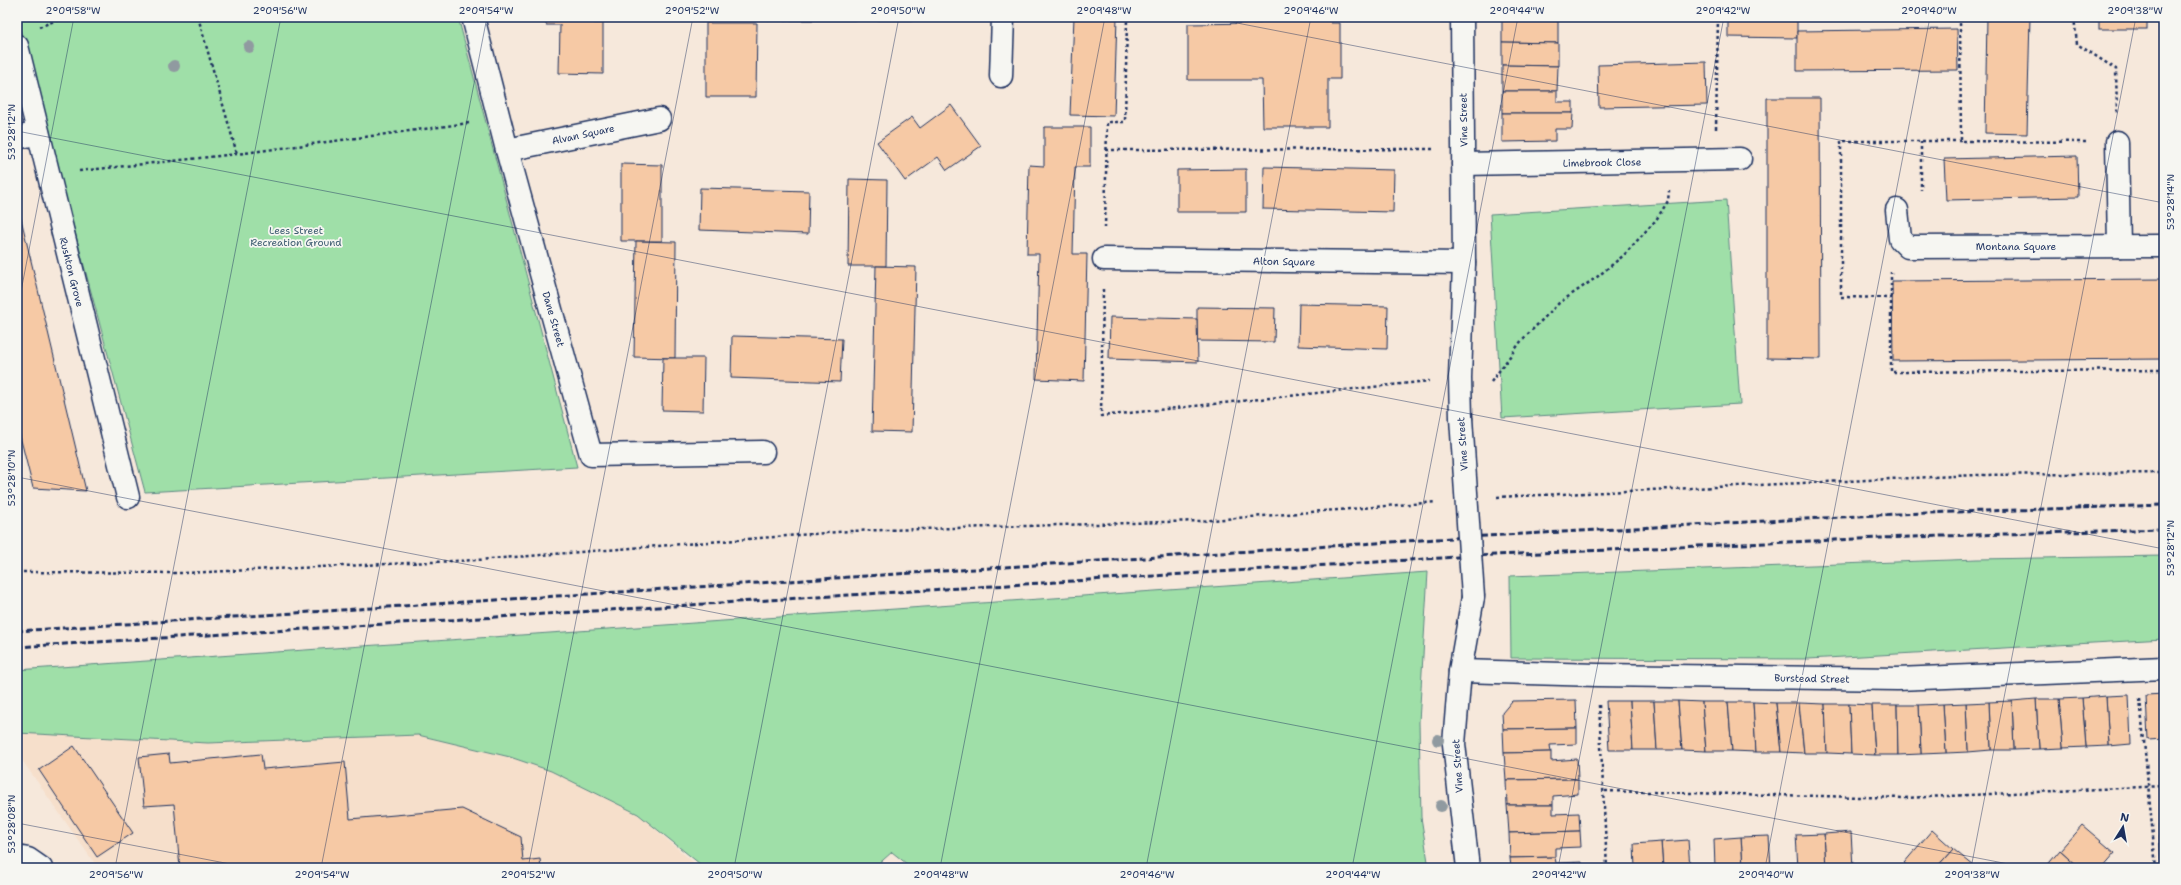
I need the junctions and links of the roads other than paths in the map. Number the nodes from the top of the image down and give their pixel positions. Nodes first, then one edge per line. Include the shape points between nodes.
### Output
1 (473, 17) edge
2 (1003, 17) edge
3 (1462, 17) edge
4 (17, 46) edge
5 (1002, 76) dead end
6 (659, 119) dead end
7 (38, 133) junction
8 (17, 138) edge
9 (2117, 142) road end
10 (507, 150) junction
11 (1463, 157) junction
12 (1740, 159) dead end
13 (1898, 210) road end
14 (2119, 246) junction
15 (2164, 246) edge
16 (1104, 259) road end
17 (1464, 264) junction
18 (763, 452) dead end
19 (128, 497) dead end
20 (2164, 668) edge
21 (1460, 671) junction
22 (17, 857) edge
23 (41, 868) edge
24 (1468, 868) edge

1 - 10 street, Dane Street
2 - 5 street
3 - 11 street, Vine Street
4 - 7 street, Rushton Grove
6 - 10 street, Alvan Square
7 - 8 street
7 - 19 street, Rushton Grove
9 - 14 street
10 - 18 street, Dane Street via 591,455
11 - 12 street, Limebrook Close via 1669,161
11 - 17 street, Vine Street
13 - 14 street, Montana Square via 1900,239 1908,247
14 - 15 street, Montana Square
16 - 17 street, Alton Square
17 - 21 street, Vine Street, bridge via 1460,410 1473,597
20 - 21 street, Burstead Street via 1897,679
21 - 24 street, Vine Street via 1454,744
22 - 23 street via 28,859

